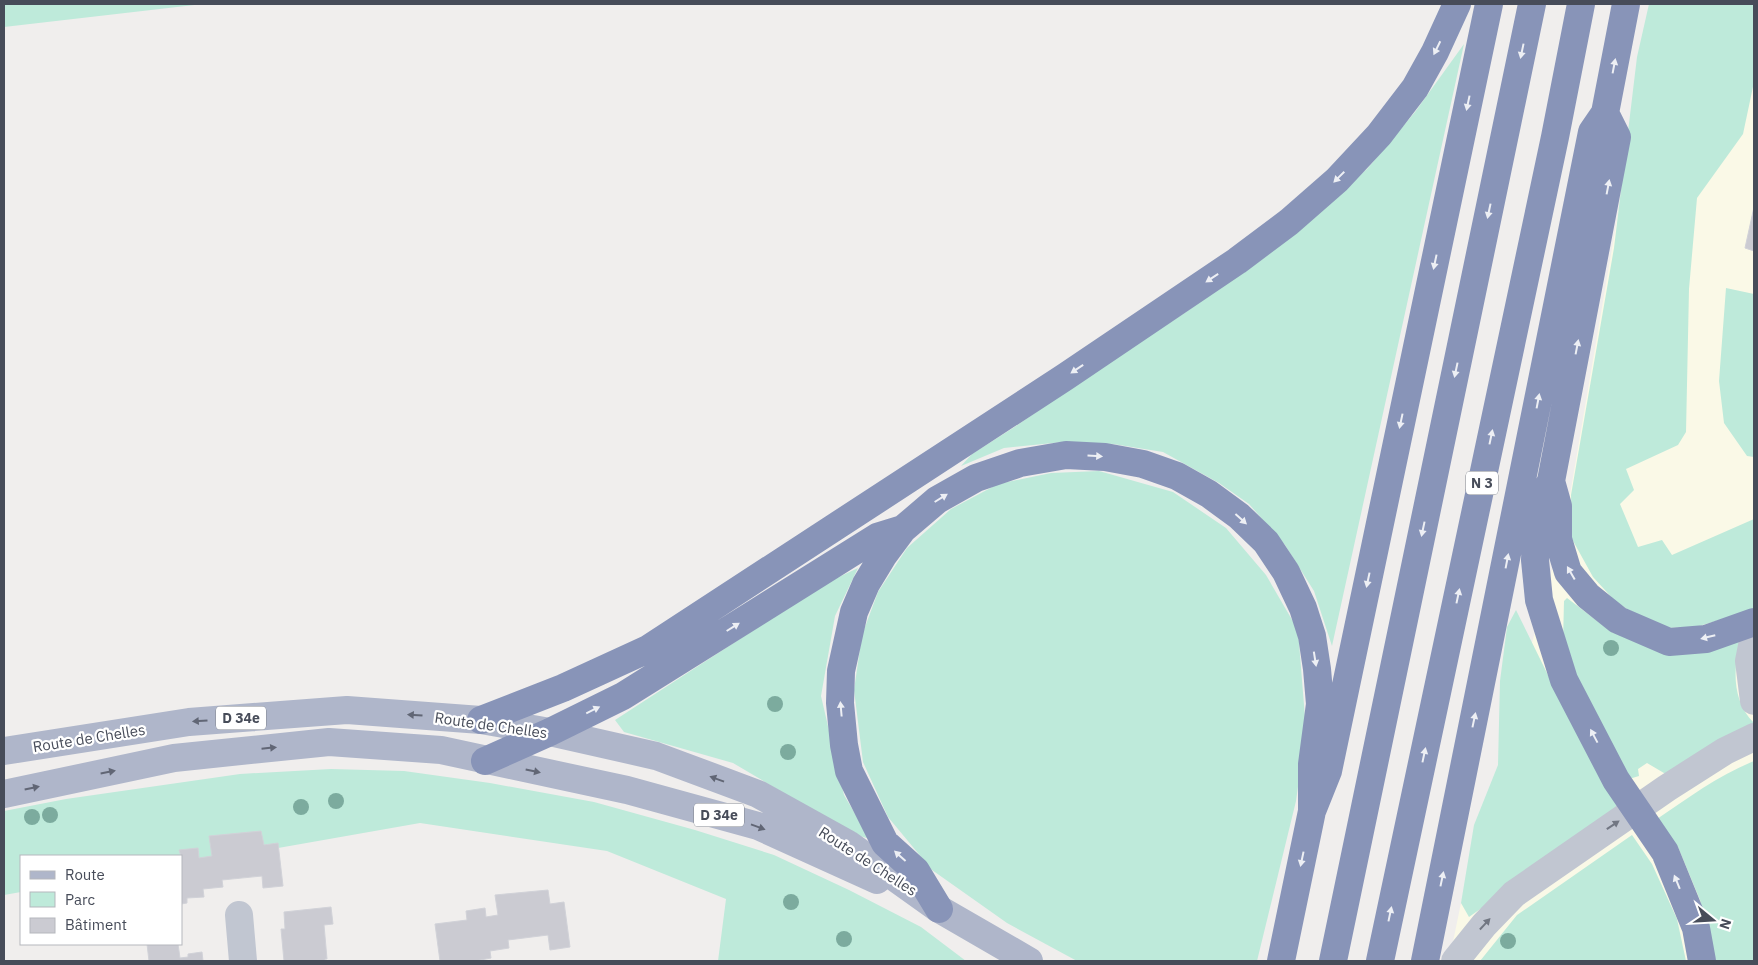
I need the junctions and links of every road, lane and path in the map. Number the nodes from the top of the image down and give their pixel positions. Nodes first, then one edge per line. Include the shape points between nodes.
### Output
1 (1457, 4) edge
2 (1489, 4) edge
3 (1532, 4) edge
4 (1580, 4) edge
5 (1626, 4) edge
6 (1605, 114) junction
7 (1551, 481) junction
8 (903, 529) junction
9 (1754, 622) edge
10 (1754, 636) edge
11 (1754, 701) edge
12 (481, 720) junction
13 (550, 732) junction
14 (1754, 737) edge
15 (4, 752) edge
16 (485, 761) junction
17 (4, 794) edge
18 (1312, 811) junction
19 (939, 909) junction
20 (239, 916) dead end
21 (243, 961) edge
22 (1029, 961) edge
23 (1281, 961) edge
24 (1333, 961) edge
25 (1380, 961) edge
26 (1425, 961) edge
27 (1454, 961) edge
28 (1702, 961) edge

1 -> 12 highway via 1415,88 1379,135 1337,180 1237,261 1057,383 648,649 563,688
2 -> 18 highway via 1328,771
3 -> 24 highway
25 -> 4 highway, N 3 via 1555,137
6 -> 5 highway
7 -> 6 highway via 1617,137
26 -> 6 highway via 1592,132
9 -> 7 highway via 1706,639 1669,642 1618,620 1588,596 1568,572 1558,539 1558,506
28 -> 7 highway via 1696,928 1665,852 1616,780 1564,680 1540,600 1534,560 1537,508
13 -> 8 highway via 623,696 877,537
8 -> 18 highway via 937,500 976,478 1020,463 1066,455 1105,457 1143,464 1177,476 1209,494 1266,542 1286,572 1303,608 1312,636 1320,704 1312,764
19 -> 8 highway via 916,872 885,843 849,770 844,744 841,671 854,612 866,584
10 - 11 street via 1749,661
12 - 13 main road, Route de Chelles / D 34e
12 -> 15 main road, Route de Chelles / D 34e via 347,710 189,722
13 - 16 highway
19 -> 13 main road, Route de Chelles / D 34e via 848,844 758,794 656,756
27 -> 14 street via 1514,894 1667,788
17 -> 16 main road, Route de Chelles / D 34e via 174,758 329,742 441,750
16 -> 19 main road, Route de Chelles / D 34e via 627,790 758,826
18 -> 23 highway
19 - 22 main road, Route de Chelles / D 34e
20 - 21 street

